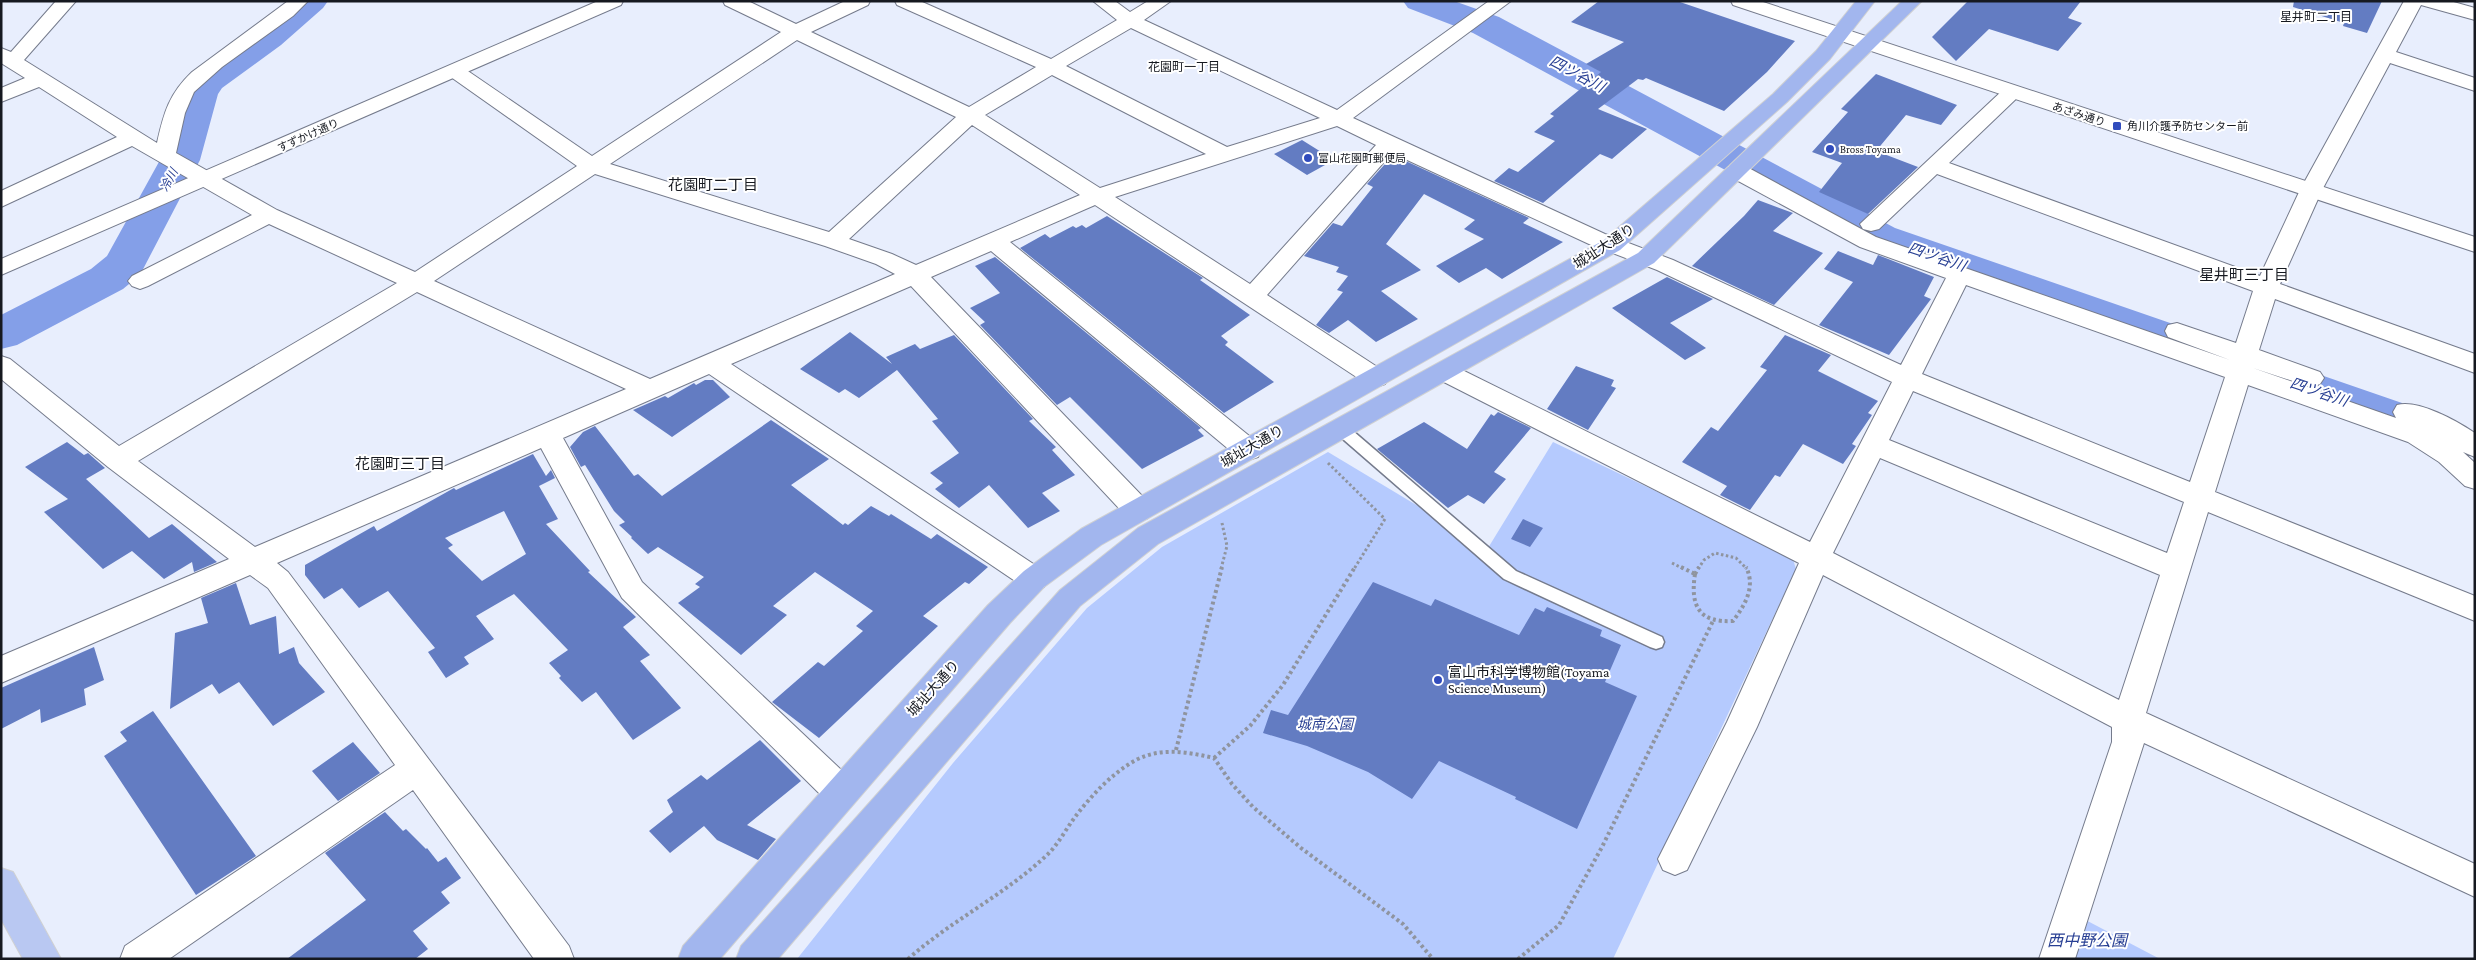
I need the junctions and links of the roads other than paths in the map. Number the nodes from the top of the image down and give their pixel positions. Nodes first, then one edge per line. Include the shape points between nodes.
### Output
1 (67, 1) edge
2 (299, 1) edge
3 (614, 1) edge
4 (732, 1) edge
5 (861, 1) edge
6 (904, 1) edge
7 (1102, 1) edge
8 (1162, 1) edge
9 (1502, 1) edge
10 (1740, 1) edge
11 (1866, 1) edge
12 (1913, 1) edge
13 (2414, 1) edge
14 (2428, 1) edge
15 (2475, 14) edge
16 (1130, 20) junction
17 (795, 32) junction
18 (1838, 34) junction
19 (1869, 44) junction
20 (2384, 54) junction
21 (7, 57) edge
22 (1052, 67) junction
23 (455, 71) junction
24 (41, 79) junction
25 (2475, 85) edge
26 (2011, 93) junction
27 (1, 96) edge
28 (969, 116) junction
29 (1338, 119) junction
30 (133, 138) junction
31 (1388, 143) junction
32 (165, 155) junction
33 (1225, 155) junction
34 (1736, 161) junction
35 (592, 166) junction
36 (1934, 166) junction
37 (206, 180) junction
38 (2311, 190) junction
39 (1097, 196) junction
40 (1, 200) edge
41 (269, 215) junction
42 (1871, 224) junction
43 (993, 240) junction
44 (833, 241) junction
45 (1612, 245) junction
46 (2475, 245) edge
47 (1646, 258) junction
48 (1, 268) edge
49 (914, 274) junction
50 (1959, 275) junction
51 (140, 280) dead end
52 (415, 283) junction
53 (2266, 288) junction
54 (1252, 297) junction
55 (711, 363) junction
56 (2242, 364) junction
57 (2475, 364) edge
58 (1, 365) edge
59 (1445, 372) junction
60 (1376, 378) junction
61 (1907, 378) junction
62 (648, 388) junction
63 (1341, 429) junction
64 (547, 434) junction
65 (1874, 445) junction
66 (2474, 445) edge
67 (1248, 450) junction
68 (118, 460) junction
69 (2475, 479) edge
70 (2199, 498) junction
71 (1138, 510) junction
72 (1816, 558) junction
73 (252, 562) junction
74 (2176, 569) junction
75 (1034, 579) junction
76 (2475, 609) edge
77 (1656, 642) dead end
78 (1, 670) edge
79 (2128, 720) junction
80 (415, 770) junction
81 (841, 792) junction
82 (1675, 859) dead end
83 (2475, 881) edge
84 (1, 884) edge
85 (43, 959) edge
86 (138, 959) edge
87 (556, 959) edge
88 (696, 959) edge
89 (754, 959) edge
90 (2057, 959) edge

1 - 21 street
2 - 32 street via 259,34 194,78 180,98
3 - 23 street, すずかけ通り
4 - 17 street
5 - 17 street
6 - 22 street
7 - 16 street
8 - 16 street
9 - 29 street
10 - 18 street, あざみ通り
11 - 18 highway, 城址大通り
12 - 19 highway, 城址大通り
13 - 20 street
14 - 15 street
16 - 22 street
16 - 29 street
17 - 28 street
17 - 35 street
18 - 19 street, あざみ通り
18 - 34 highway, 城址大通り via 1792,86
19 - 26 street, あざみ通り
19 - 34 highway, 城址大通り
20 - 25 street
20 - 38 street
21 - 24 street
22 - 28 street
22 - 33 street
23 - 35 street
23 - 37 street, すずかけ通り
24 - 27 street
24 - 30 street
26 - 36 street
26 - 38 street, あざみ通り
28 - 39 street via 988,124
28 - 44 street
29 - 31 street
29 - 33 street
30 - 32 street
30 - 40 street
31 - 45 street
31 - 54 street
32 - 37 street
33 - 39 street
34 - 42 street
34 - 45 highway, 城址大通り
34 - 47 highway, 城址大通り
34 - 50 street via 1868,242
35 - 44 street
35 - 52 street
36 - 42 street
36 - 53 street
37 - 41 street
37 - 48 street, すずかけ通り
38 - 46 street, あざみ通り
38 - 53 street
39 - 43 street
39 - 54 street
41 - 51 street
41 - 52 street
42 - 56 street
43 - 49 street
43 - 67 street
44 - 49 street via 884,259
45 - 47 street
45 - 60 highway, 城址大通り
47 - 59 highway, 城址大通り
47 - 61 street
49 - 55 street
49 - 71 street
50 - 56 street
50 - 61 street
52 - 62 street
52 - 68 street
53 - 56 street
53 - 57 street
54 - 60 street
55 - 62 street
55 - 75 street
56 - 66 street via 2448,428
56 - 69 street via 2417,435 2449,454
56 - 70 street
58 - 68 street
59 - 63 highway, 城址大通り
59 - 72 street
60 - 67 highway, 城址大通り
61 - 65 street
61 - 70 street
62 - 64 street
63 - 77 lane via 1510,575
63 - 89 highway, 城址大通り via 1148,536 1070,598
64 - 73 street
64 - 81 street via 632,590
65 - 72 street
65 - 74 street
67 - 71 highway, 城址大通り
68 - 73 street
70 - 74 street
70 - 76 street
71 - 75 highway, 城址大通り via 1091,537
72 - 79 street
72 - 82 street via 1740,727
73 - 78 street
73 - 80 street via 278,580
74 - 79 street
75 - 81 highway, 城址大通り
79 - 83 street
79 - 90 street via 2128,742
80 - 86 street
80 - 87 street
81 - 88 highway, 城址大通り
84 - 85 main road

